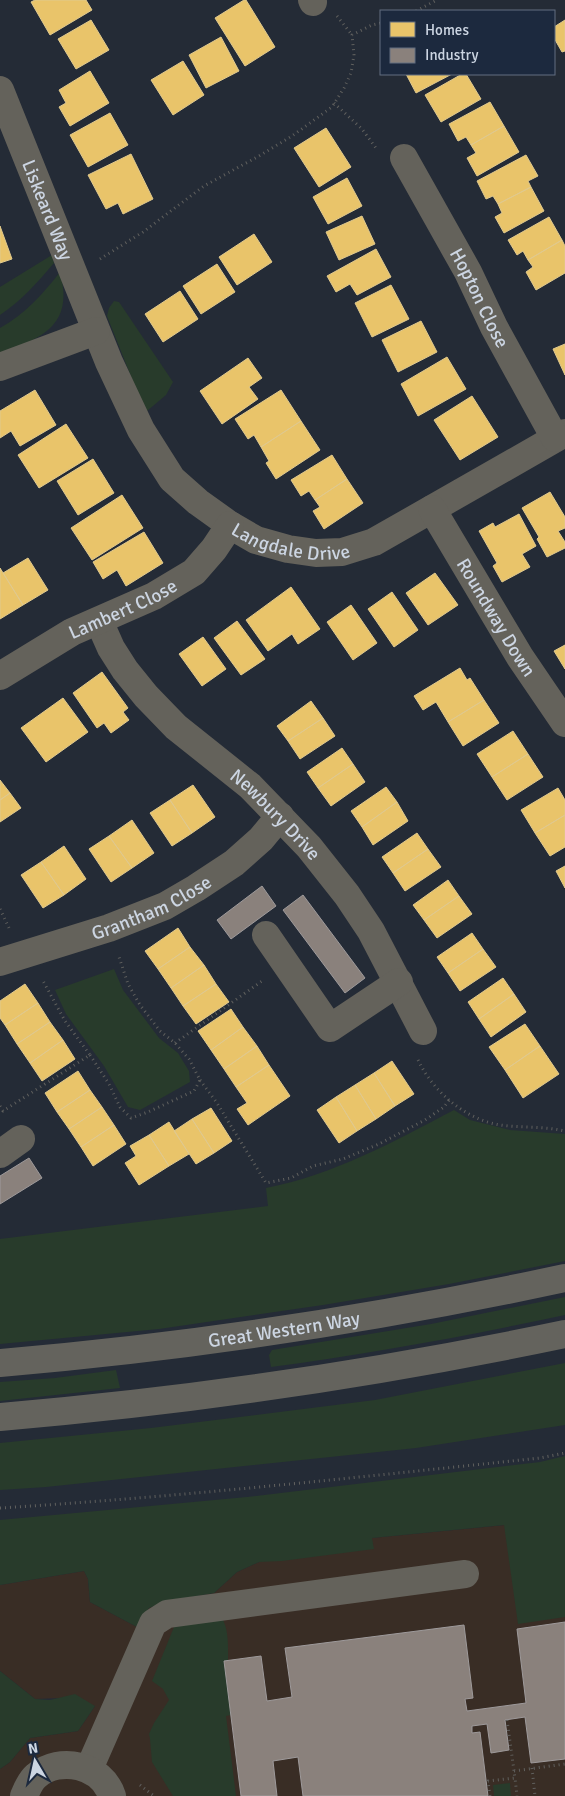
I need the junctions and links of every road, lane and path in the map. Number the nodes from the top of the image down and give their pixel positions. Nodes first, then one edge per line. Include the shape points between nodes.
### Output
1 (437, 0) edge
2 (418, 10) edge
3 (380, 22) edge
4 (0, 90) edge
5 (334, 103) junction
6 (404, 158) joint
7 (70, 266) junction
8 (96, 331) junction
9 (0, 366) edge
10 (560, 436) edge
11 (432, 510) junction
12 (230, 525) junction
13 (99, 621) junction
14 (0, 676) edge
15 (565, 723) edge
16 (280, 816) junction
17 (109, 928) junction
18 (266, 935) dead end
19 (26, 953) junction
20 (0, 962) edge
21 (286, 964) junction
22 (398, 982) junction
23 (423, 1031) joint
24 (175, 1043) junction
25 (90, 1055) junction
26 (200, 1080) junction
27 (449, 1100) junction
28 (0, 1106) edge
29 (565, 1131) edge
30 (565, 1278) edge
31 (565, 1334) edge
32 (0, 1363) edge
33 (0, 1417) edge
34 (565, 1453) edge
35 (0, 1508) edge
36 (465, 1574) dead end
37 (507, 1720) dead end
38 (565, 1764) edge
39 (532, 1768) junction
40 (89, 1769) junction
41 (514, 1771) junction
42 (515, 1778) junction
43 (135, 1783) dead end
44 (24, 1796) edge
45 (112, 1796) edge
46 (154, 1796) edge
47 (490, 1796) edge
48 (517, 1796) edge
49 (536, 1796) edge

1 - 2 path
3 - 5 path via 352,35 351,73
4 - 7 street, Liskeard Way
5 - 6 path via 375,146 382,169
5 - 7 path via 292,136 204,186 143,232 98,260
6 - 10 street, Hopton Close via 468,272 494,327
7 - 8 street, Liskeard Way
8 - 9 street
8 - 12 street, Langdale Drive via 155,454 172,478
10 - 11 street, Langdale Drive
11 - 12 street, Langdale Drive via 374,542 342,552 316,554 256,540
11 - 15 street, Roundway Down via 516,650
12 - 13 street, Lambert Close via 194,572 154,596
13 - 14 street, Lambert Close via 72,632
13 - 16 street, Newbury Drive via 111,648 146,696 176,728 250,786
16 - 17 street, Grantham Close via 234,863 196,888 166,906
16 - 22 street, Newbury Drive via 347,895
17 - 19 street, Grantham Close
17 - 24 path via 128,984 140,1005 160,1031
18 - 21 street
19 - 20 street, Grantham Close
19 - 25 path via 65,1021
21 - 22 street via 330,1028
21 - 24 path
22 - 23 street, Newbury Drive
23 - 27 path via 410,1044 426,1076
24 - 26 path via 189,1059
25 - 26 path via 120,1107 130,1118 194,1091
25 - 28 path via 3,1111
26 - 27 path via 218,1103 266,1183 291,1178 313,1166 343,1159 379,1144 424,1120
27 - 29 path via 478,1119 499,1125
30 - 32 main road, Great Western Way via 270,1332
31 - 33 main road via 272,1386
34 - 35 path via 278,1485
36 - 40 street via 167,1614 153,1623
37 - 41 path
38 - 39 path
39 - 41 path
39 - 49 path
40 - 44 street via 62,1764 48,1768 36,1776
40 - 45 street via 101,1778
41 - 42 path
42 - 47 path via 488,1781
42 - 48 path
43 - 46 path

